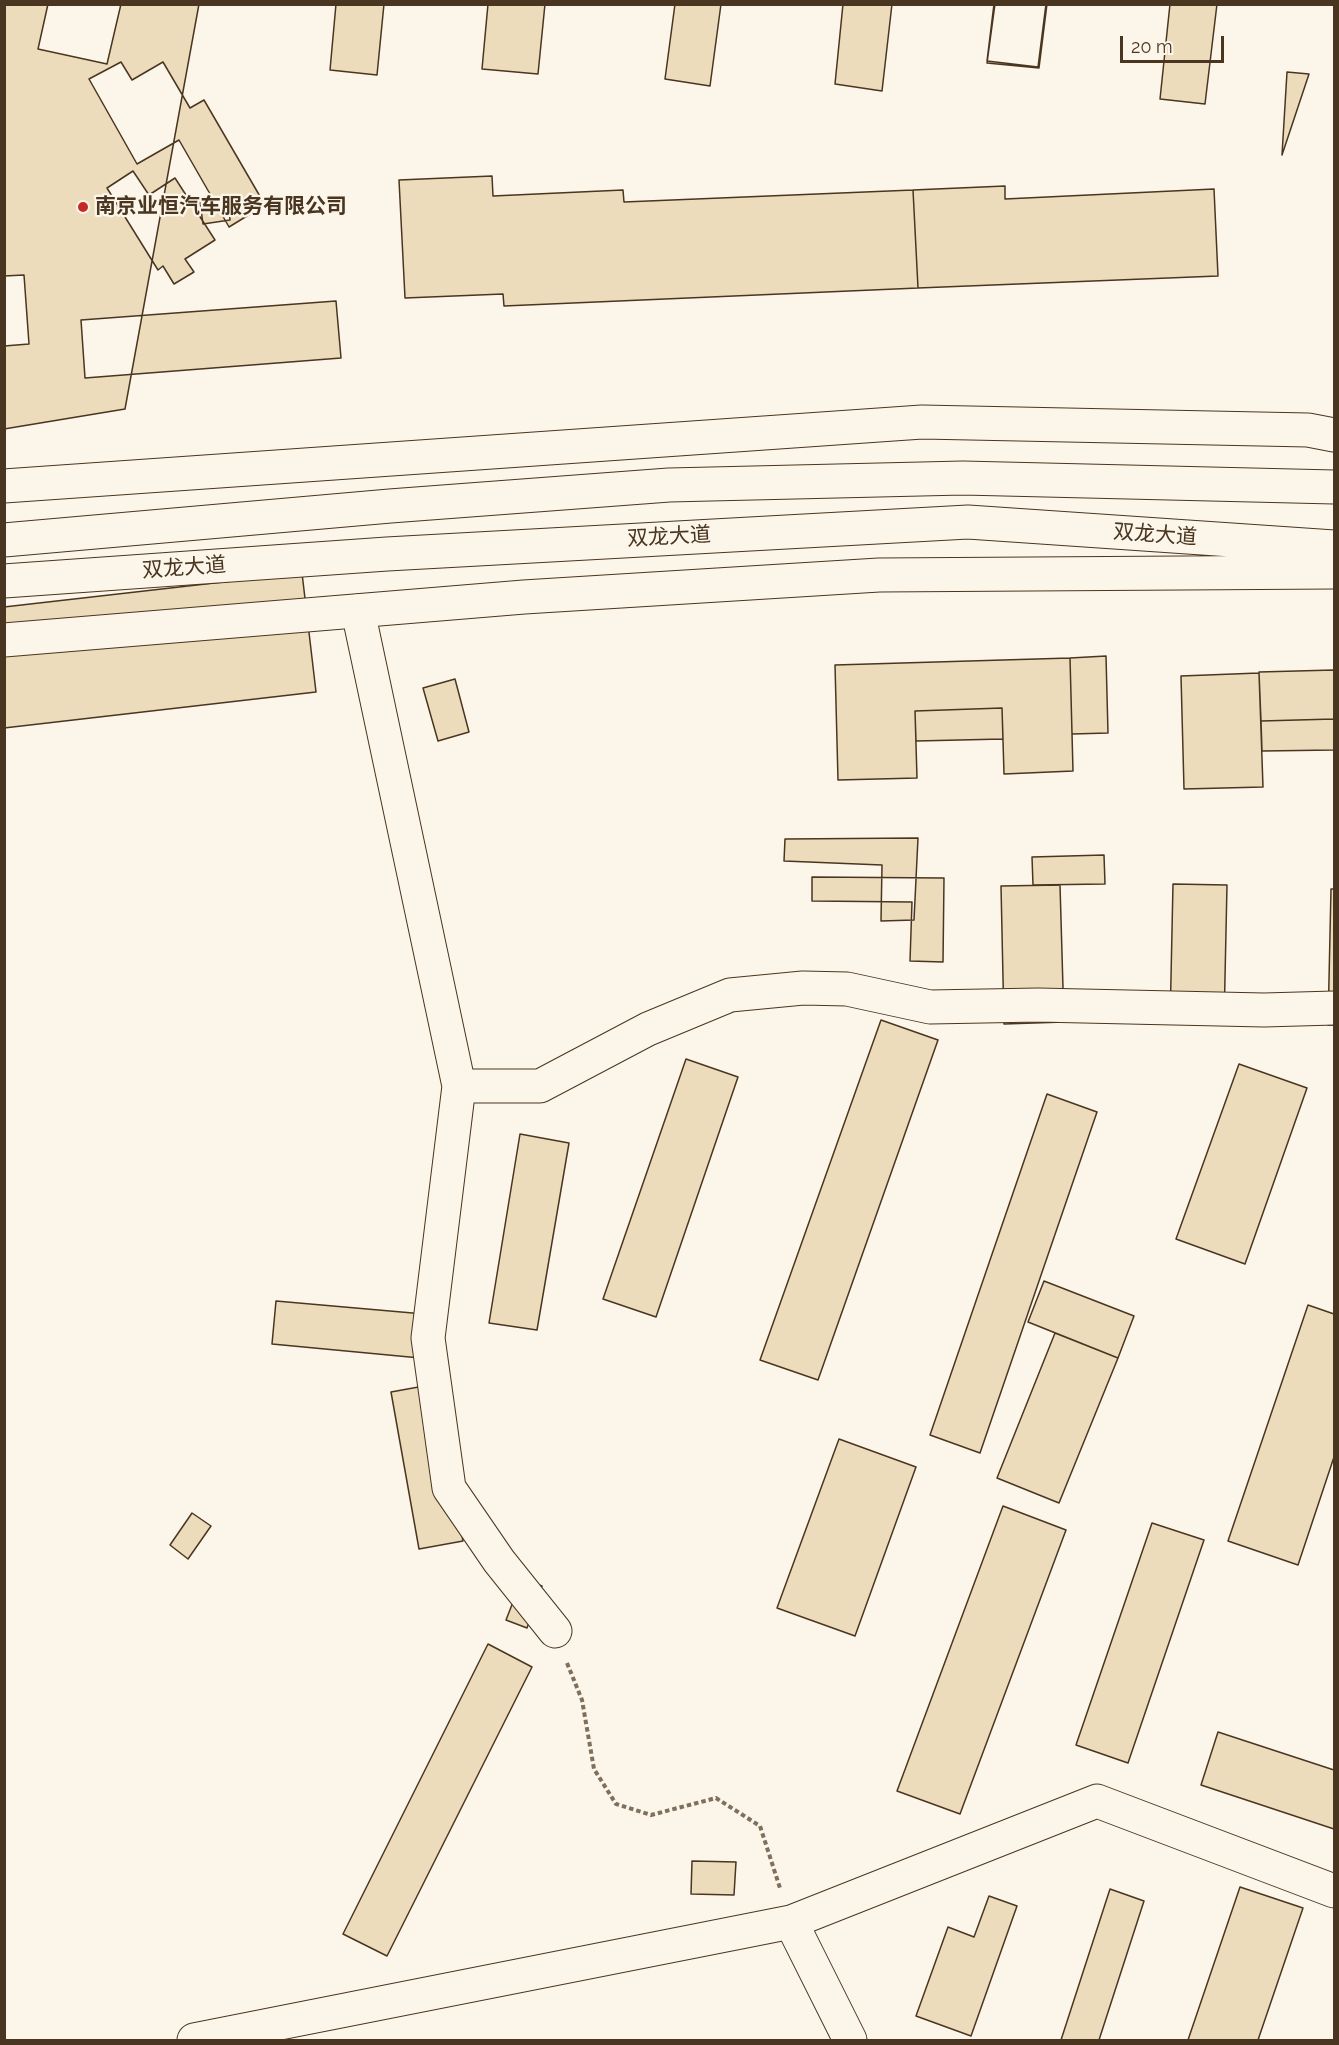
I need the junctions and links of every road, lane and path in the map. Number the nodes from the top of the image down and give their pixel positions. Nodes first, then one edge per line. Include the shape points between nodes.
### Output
1 (1335, 435) edge
2 (4, 486) edge
3 (1335, 487) edge
4 (4, 540) edge
5 (1335, 547) edge
6 (1335, 572) edge
7 (4, 581) edge
8 (358, 611) junction
9 (4, 640) edge
10 (1335, 1008) edge
11 (459, 1086) junction
12 (555, 1631) joint
13 (1335, 1892) edge
14 (791, 1922) junction
15 (194, 2040) edge
16 (850, 2040) edge

1 - 2 main road via 1308,430 922,422
3 - 4 main road, 双龙大道 via 963,478 669,485
5 - 7 main road, 双龙大道 via 968,522 399,553
6 - 8 main road via 879,575
8 - 9 main road
8 - 11 main road
10 - 11 main road via 930,1007 847,989 730,994 648,1029 540,1086
11 - 12 main road via 428,1338 449,1488 499,1562
12 - 14 path via 582,1700 594,1768 616,1804 651,1815 716,1798 760,1826
13 - 14 main road via 1097,1801
14 - 15 main road
14 - 16 main road

